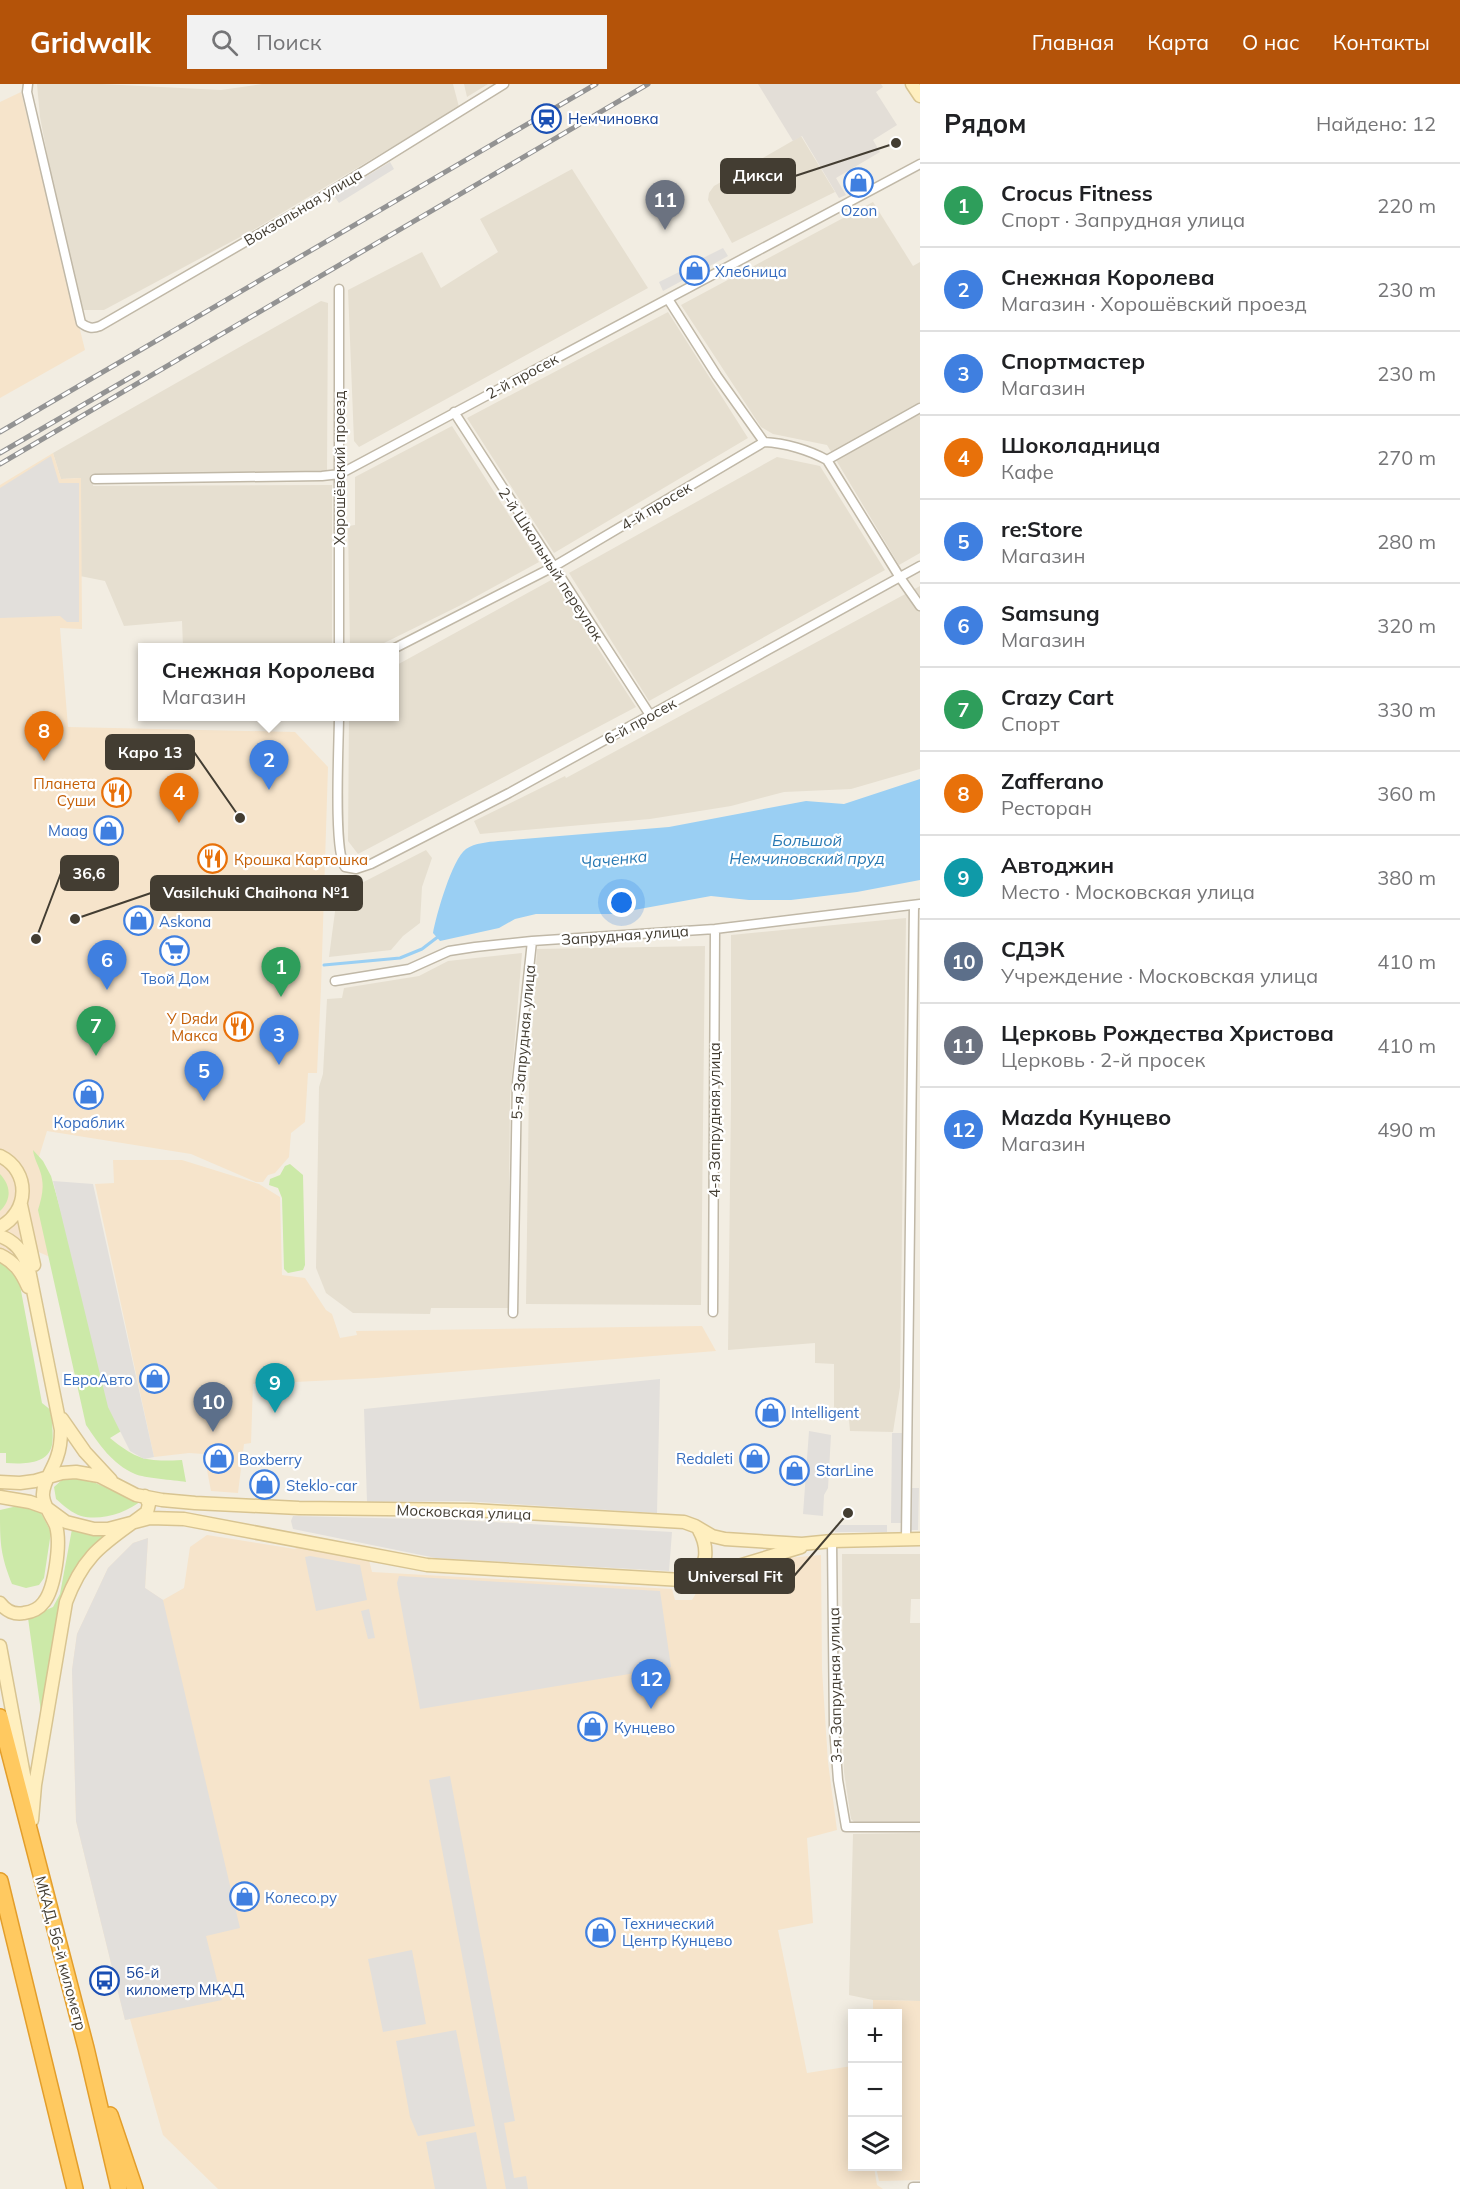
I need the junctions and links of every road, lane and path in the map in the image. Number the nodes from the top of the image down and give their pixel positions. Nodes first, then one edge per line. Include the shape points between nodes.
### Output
1 (28, 84) edge
2 (504, 84) edge
3 (912, 84) edge
4 (920, 96) edge
5 (920, 164) edge
6 (339, 289) dead end
7 (668, 299) junction
8 (920, 408) edge
9 (454, 412) junction
10 (764, 442) junction
11 (827, 460) junction
12 (340, 474) junction
13 (95, 479) dead end
14 (920, 566) edge
15 (553, 567) junction
16 (899, 576) junction
17 (920, 606) edge
18 (339, 643) edge
19 (399, 645) edge
20 (650, 716) junction
21 (339, 721) edge
22 (917, 905) edge
23 (715, 929) junction
24 (532, 941) junction
25 (335, 981) dead end
26 (0, 1156) edge
27 (21, 1205) junction
28 (0, 1227) edge
29 (0, 1236) edge
30 (0, 1255) edge
31 (35, 1305) junction
32 (713, 1312) dead end
33 (513, 1313) dead end
34 (60, 1414) junction
35 (49, 1477) junction
36 (1, 1482) edge
37 (116, 1485) junction
38 (145, 1496) junction
39 (3, 1497) edge
40 (47, 1508) junction
41 (132, 1523) junction
42 (699, 1530) junction
43 (906, 1539) junction
44 (920, 1539) edge
45 (832, 1541) junction
46 (811, 1544) junction
47 (688, 1580) junction
48 (0, 1603) edge
49 (0, 1646) edge
50 (0, 1717) edge
51 (32, 1820) junction
52 (920, 1827) edge
53 (36, 1858) junction
54 (0, 1881) edge
55 (86, 2048) junction
56 (53, 2104) junction
57 (68, 2189) edge
58 (75, 2189) edge
59 (119, 2189) edge
60 (135, 2189) edge

1 - 2 street, Вокзальная улица via 81,323 87,327 100,326 309,205
3 - 4 street
5 - 7 street, 2-й просек
6 - 12 street, Хорошёвский проезд
7 - 9 street, 2-й просек
7 - 10 street
8 - 11 street
9 - 12 street, 2-й просек
9 - 15 street, 2-й Школьный переулок
10 - 11 street
10 - 15 street, 4-й просек
11 - 16 street
12 - 13 street, 2-й просек
12 - 18 street, Хорошёвский проезд
14 - 16 street, 6-й просек
15 - 19 street, 4-й просек
15 - 20 street, 2-й Школьный переулок
16 - 17 street
16 - 20 street, 6-й просек
20 - 21 street, 6-й просек via 510,793 356,869 345,867 341,857
22 - 23 street, Запрудная улица
22 - 43 street
23 - 24 street, Запрудная улица
23 - 32 street, 4-я Запрудная улица
24 - 25 street, Запрудная улица via 449,951 409,969
24 - 33 street, 5-я Запрудная улица via 518,1082
26 - 27 street via 19,1174
27 - 28 street via 13,1218
27 - 31 street via 36,1274
29 - 31 street via 14,1243 24,1255
30 - 31 street via 18,1268
31 - 34 street
34 - 35 street via 59,1449
34 - 37 street via 85,1452
35 - 36 street, Московская улица
35 - 37 street, Московская улица via 76,1472 99,1476
35 - 40 street via 43,1496
37 - 38 street, Московская улица
38 - 41 street via 147,1512
38 - 42 street, Московская улица via 288,1508 472,1510 676,1522 690,1523
39 - 40 street, Московская улица
40 - 41 street, Московская улица via 80,1527 108,1529
40 - 48 street via 58,1540 45,1602 36,1610 18,1614
41 - 47 street, Московская улица via 150,1518 201,1521 448,1568
41 - 51 street via 88,1558 66,1602
42 - 46 street, Московская улица via 725,1539
42 - 47 street via 705,1547 704,1564
43 - 44 street, Московская улица
43 - 45 street, Московская улица
45 - 46 street, Московская улица
45 - 52 street, 3-я Запрудная улица via 834,1726 846,1827
46 - 47 street, Московская улица
49 - 51 street
50 - 53 highway, МКАД, 56-й километр
51 - 53 street
53 - 55 highway, МКАД, 56-й километр
54 - 56 highway
55 - 59 highway, МКАД, 56-й километр
55 - 60 highway
56 - 57 highway
56 - 58 highway

